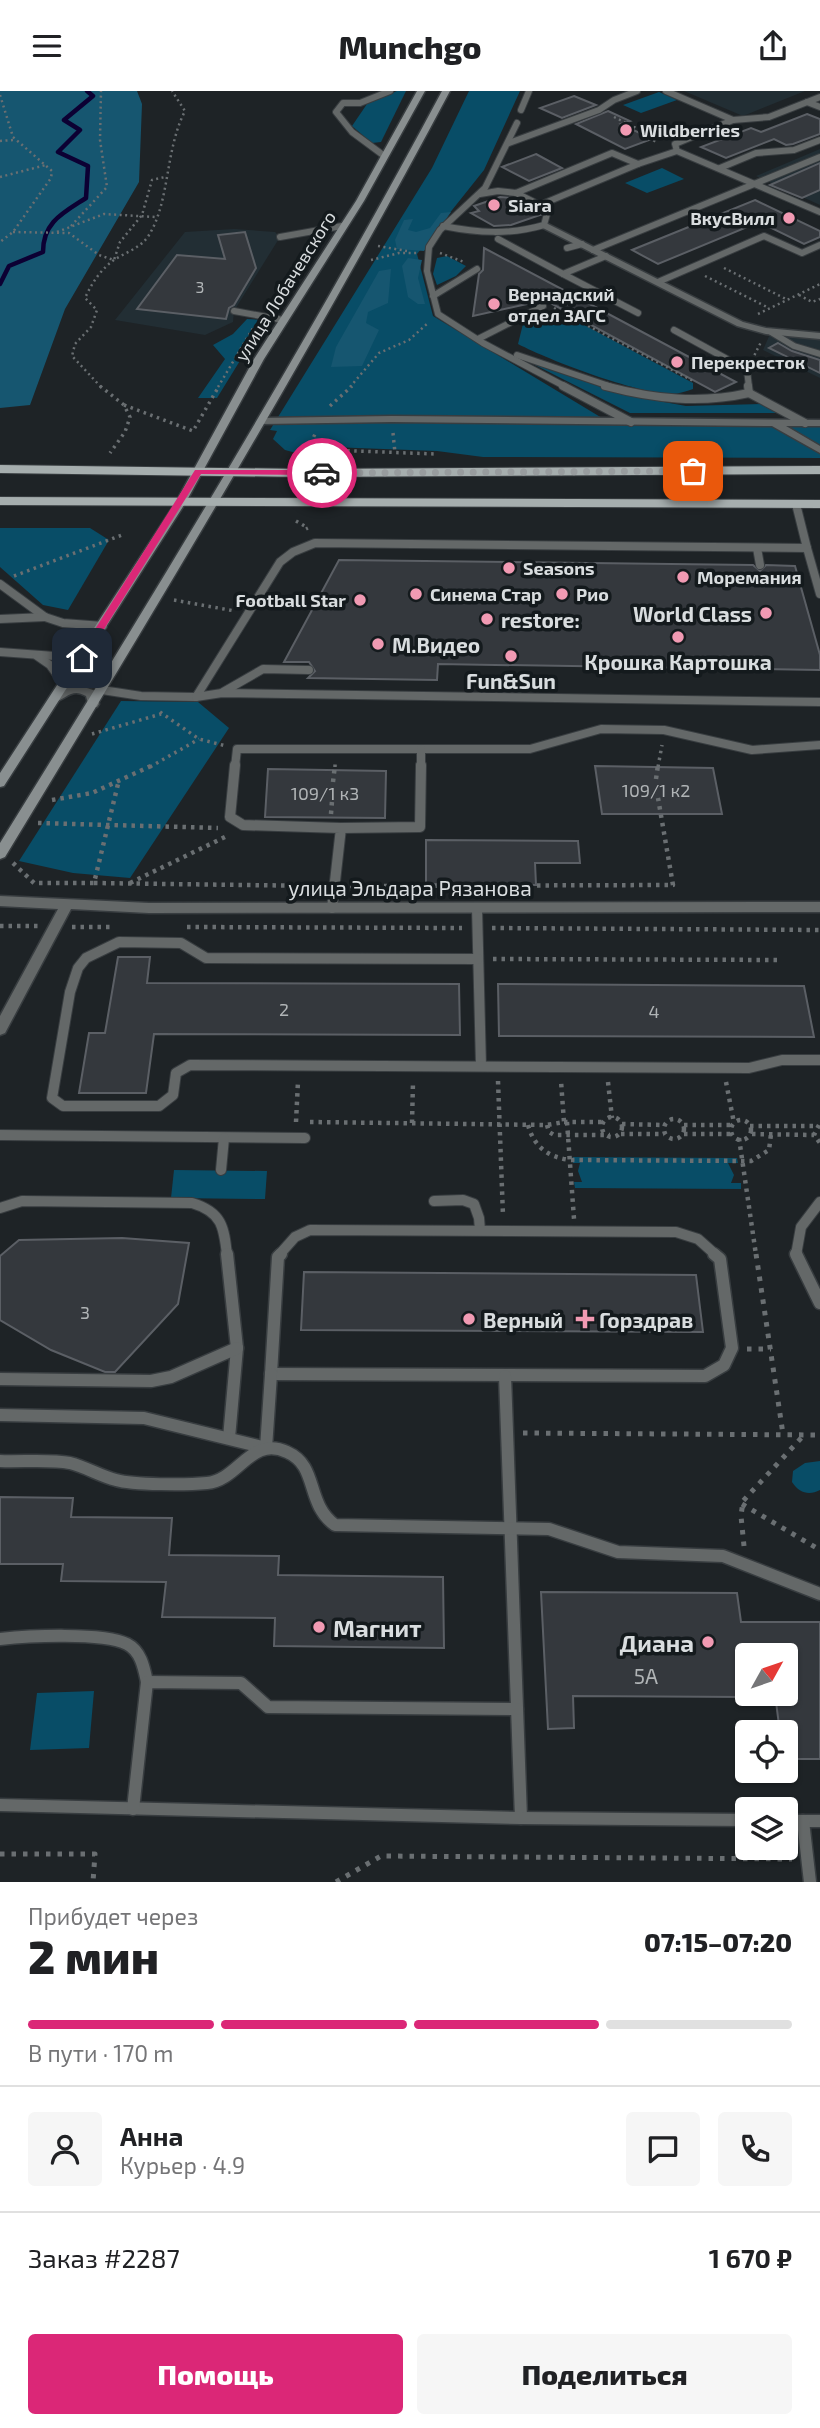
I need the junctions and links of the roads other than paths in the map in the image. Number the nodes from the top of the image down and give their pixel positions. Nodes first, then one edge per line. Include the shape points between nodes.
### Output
1 (390, 91) edge
2 (421, 91) edge
3 (446, 91) edge
4 (528, 91) edge
5 (637, 91) edge
6 (666, 91) edge
7 (820, 97) edge
8 (807, 102) junction
9 (820, 107) edge
10 (521, 110) dead end
11 (733, 120) junction
12 (517, 123) dead end
13 (820, 140) edge
14 (509, 143) junction
15 (677, 151) junction
16 (383, 155) junction
17 (820, 157) edge
18 (638, 164) junction
19 (720, 168) junction
20 (755, 184) junction
21 (516, 193) junction
22 (480, 194) junction
23 (540, 205) junction
24 (820, 212) edge
25 (544, 225) junction
26 (342, 226) junction
27 (443, 226) junction
28 (280, 237) dead end
29 (498, 239) dead end
30 (582, 244) junction
31 (820, 245) edge
32 (567, 248) dead end
33 (593, 250) junction
34 (606, 256) junction
35 (477, 269) road end
36 (563, 274) junction
37 (657, 282) junction
38 (433, 296) junction
39 (543, 306) dead end
40 (234, 311) dead end
41 (638, 313) dead end
42 (283, 320) junction
43 (674, 330) dead end
44 (769, 332) junction
45 (820, 336) edge
46 (480, 341) junction
47 (820, 354) edge
48 (749, 393) junction
49 (262, 421) junction
50 (631, 422) junction
51 (773, 422) junction
52 (805, 423) junction
53 (820, 423) edge
54 (820, 450) edge
55 (0, 470) edge
56 (820, 470) edge
57 (198, 472) junction
58 (232, 472) junction
59 (0, 501) edge
60 (181, 502) junction
61 (215, 502) junction
62 (796, 504) junction
63 (820, 504) edge
64 (757, 548) junction
65 (807, 548) junction
66 (760, 565) dead end
67 (3, 582) edge
68 (820, 594) edge
69 (45, 617) junction
70 (0, 619) edge
71 (103, 626) junction
72 (0, 652) edge
73 (33, 654) junction
74 (82, 658) junction
75 (309, 670) dead end
76 (64, 685) junction
77 (102, 690) junction
78 (222, 692) junction
79 (196, 697) junction
80 (55, 698) junction
81 (820, 702) edge
82 (93, 704) junction
83 (820, 745) edge
84 (421, 749) junction
85 (0, 783) edge
86 (341, 828) junction
87 (0, 854) edge
88 (0, 901) edge
89 (67, 905) junction
90 (820, 907) edge
91 (332, 908) junction
92 (477, 908) junction
93 (478, 959) junction
94 (0, 1030) edge
95 (820, 1060) edge
96 (481, 1066) junction
97 (0, 1135) edge
98 (224, 1138) junction
99 (305, 1138) dead end
100 (221, 1170) dead end
101 (435, 1201) dead end
102 (820, 1202) edge
103 (0, 1209) edge
104 (480, 1230) junction
105 (820, 1303) edge
106 (237, 1348) junction
107 (270, 1374) junction
108 (505, 1376) junction
109 (0, 1379) edge
110 (0, 1415) edge
111 (229, 1438) junction
112 (266, 1448) junction
113 (0, 1461) edge
114 (511, 1528) junction
115 (820, 1594) edge
116 (0, 1639) edge
117 (147, 1682) junction
118 (517, 1709) junction
119 (0, 1805) edge
120 (133, 1809) junction
121 (521, 1818) junction
122 (735, 1820) edge
123 (798, 1821) edge
124 (803, 1821) junction
125 (820, 1821) edge
126 (810, 1882) edge

1 - 16 lane via 360,103 343,103 336,112 352,132
2 - 16 main road, улица Лобачевского
3 - 49 main road
4 - 10 lane
5 - 14 lane
6 - 11 lane
7 - 8 lane
8 - 9 lane
8 - 11 lane via 769,117
11 - 15 lane via 680,141 675,144
12 - 14 lane
13 - 19 lane via 794,150 756,153
14 - 22 lane
15 - 18 lane
15 - 19 lane
16 - 26 main road, улица Лобачевского
17 - 20 lane
18 - 21 lane via 612,153
18 - 23 lane
19 - 20 lane
20 - 24 lane
20 - 33 lane
21 - 22 lane
21 - 23 lane
22 - 27 lane
23 - 25 lane via 547,214
25 - 27 lane via 520,233 486,234
25 - 30 street
26 - 28 lane
26 - 42 main road, улица Лобачевского
27 - 38 lane via 426,253
29 - 36 lane
30 - 32 lane
30 - 33 street
31 - 37 lane via 802,253 764,236
33 - 34 street
34 - 36 lane
34 - 37 street
35 - 38 lane
36 - 41 lane
37 - 44 street via 738,323
38 - 46 lane via 438,314
39 - 46 lane
40 - 42 lane
42 - 57 main road, улица Лобачевского
43 - 48 lane via 747,370
44 - 45 street
44 - 47 lane via 801,350
46 - 48 lane via 628,391 687,403 726,401
46 - 50 lane
48 - 52 lane
49 - 50 street
49 - 58 main road
50 - 51 street
51 - 52 street
51 - 54 street
52 - 53 street
55 - 57 main road
56 - 58 main road
57 - 58 main road
57 - 60 main road, улица Лобачевского
58 - 61 main road
59 - 60 main road
60 - 61 main road
60 - 71 main road, улица Лобачевского
61 - 62 main road
61 - 77 main road
62 - 63 main road
62 - 65 lane
64 - 65 lane
64 - 66 lane
64 - 79 lane via 315,543 280,562
65 - 68 lane
67 - 69 lane
69 - 70 lane
69 - 71 lane
71 - 74 main road, улица Лобачевского
72 - 73 lane
73 - 74 lane
73 - 76 lane via 50,665
74 - 76 main road, улица Лобачевского
75 - 78 lane via 263,669
76 - 80 main road, улица Лобачевского
77 - 79 lane
77 - 82 main road
78 - 79 lane
78 - 81 lane
80 - 82 street via 68,689 82,689 92,694
80 - 85 main road, улица Лобачевского
82 - 87 main road
83 - 84 lane via 752,750 664,730 601,729 530,750
84 - 86 lane via 420,827
84 - 86 lane via 236,749 230,817 243,827
86 - 91 lane
88 - 89 street, улица Эльдара Рязанова
89 - 91 street, улица Эльдара Рязанова
89 - 94 street
90 - 92 street, улица Эльдара Рязанова
91 - 92 street, улица Эльдара Рязанова
92 - 93 lane
93 - 96 lane
93 - 96 lane via 206,958 181,943 119,942 83,961 72,980 52,1098 63,1106 159,1106 173,1095 176,1073 185,1066
95 - 96 lane via 782,1060 757,1067
97 - 98 lane
98 - 99 lane
98 - 100 lane
101 - 104 lane via 475,1204 480,1211
102 - 105 lane via 800,1227 796,1250
103 - 106 lane via 22,1201 206,1206 225,1233
104 - 107 lane via 310,1230 295,1237 278,1257
104 - 108 lane via 676,1232 708,1245 720,1259 732,1348 716,1371 692,1377
106 - 109 lane via 151,1381
106 - 111 lane
107 - 108 lane
107 - 112 lane
108 - 114 lane
110 - 111 lane via 137,1417
111 - 112 lane
112 - 113 lane via 242,1459 224,1479 209,1483 118,1482 69,1463
112 - 114 lane via 281,1449 299,1459 307,1469 316,1508 335,1525
114 - 115 lane via 555,1530 618,1552 717,1555
114 - 118 lane
116 - 117 lane via 114,1639 136,1652
117 - 118 lane via 241,1683 268,1707
117 - 120 lane
118 - 121 lane
119 - 120 lane
120 - 121 lane
121 - 122 lane
123 - 124 lane
124 - 125 lane
124 - 126 lane

